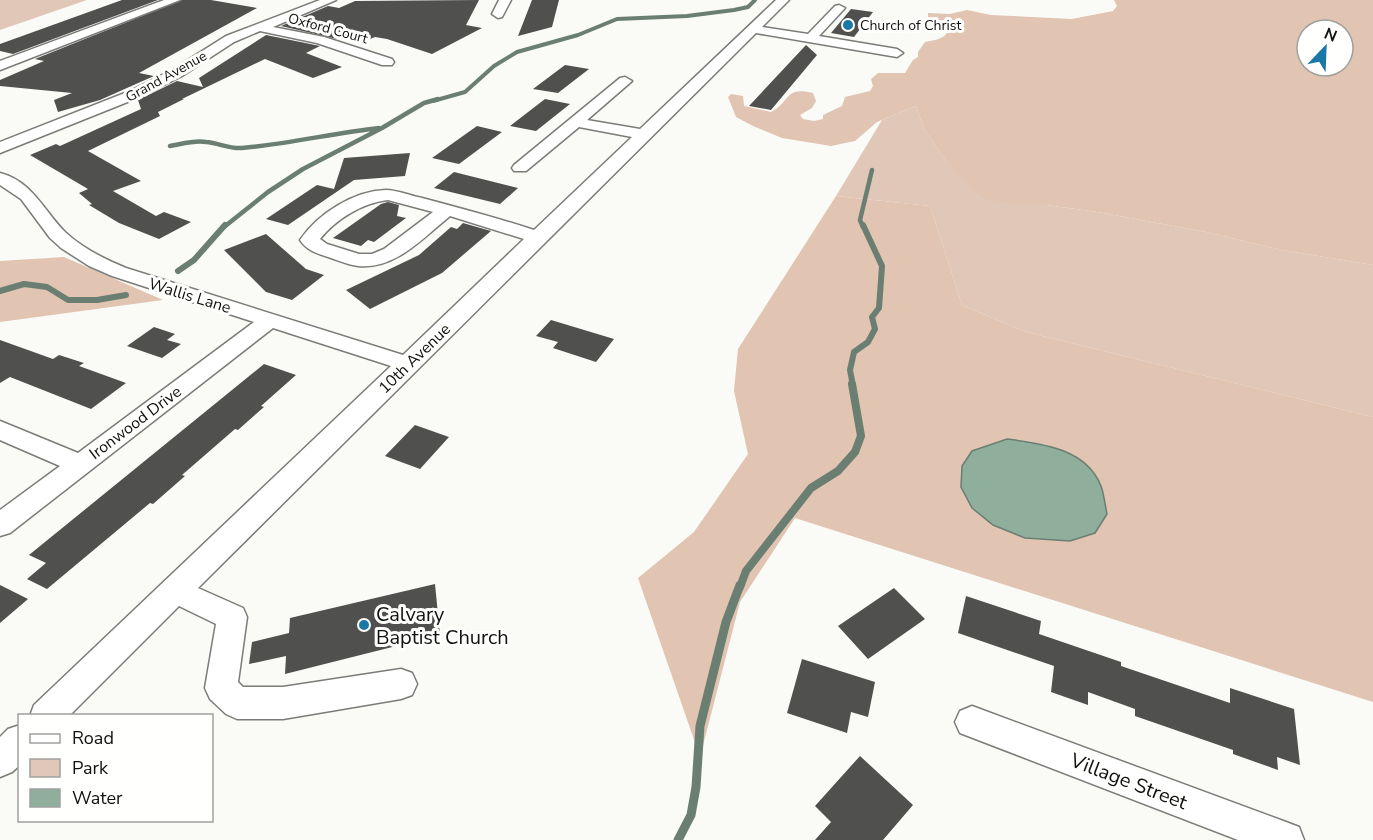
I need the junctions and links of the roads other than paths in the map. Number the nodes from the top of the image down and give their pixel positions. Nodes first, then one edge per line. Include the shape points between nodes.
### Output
1 (174, 0) edge
2 (330, 0) edge
3 (505, 0) edge
4 (783, 0) edge
5 (840, 8) dead end
6 (498, 14) dead end
7 (259, 27) junction
8 (753, 29) junction
9 (812, 38) junction
10 (897, 53) dead end
11 (387, 62) dead end
12 (0, 66) edge
13 (625, 81) dead end
14 (576, 122) junction
15 (646, 135) junction
16 (0, 148) edge
17 (520, 168) dead end
18 (0, 178) edge
19 (447, 210) junction
20 (538, 238) junction
21 (270, 320) junction
22 (408, 364) junction
23 (0, 430) edge
24 (80, 464) junction
25 (0, 525) edge
26 (174, 590) junction
27 (401, 684) dead end
28 (47, 714) edge
29 (972, 722) dead end
30 (18, 743) edge
31 (0, 760) edge
32 (1286, 840) edge

1 - 12 street
2 - 7 street, Grand Avenue
3 - 6 street
4 - 8 street, 10th Avenue
5 - 9 street
7 - 11 street, Oxford Court via 320,40
7 - 16 street, Grand Avenue via 230,39 135,94
8 - 9 street
8 - 15 street, 10th Avenue
9 - 10 street
13 - 14 street
14 - 15 street
14 - 17 street
15 - 20 street, 10th Avenue
18 - 21 street, Wallis Lane via 27,195 57,234 96,262
19 - 19 street via 391,253 375,260 348,257 309,240 359,201 374,196 388,195
19 - 20 street
20 - 22 street, 10th Avenue
21 - 22 street, Wallis Lane
21 - 24 street, Ironwood Drive
22 - 26 street, 10th Avenue
23 - 24 street
24 - 25 street, Ironwood Drive
26 - 27 street via 232,617 221,688 237,703 283,703
26 - 28 street, 10th Avenue
29 - 32 street, Village Street
30 - 31 street

